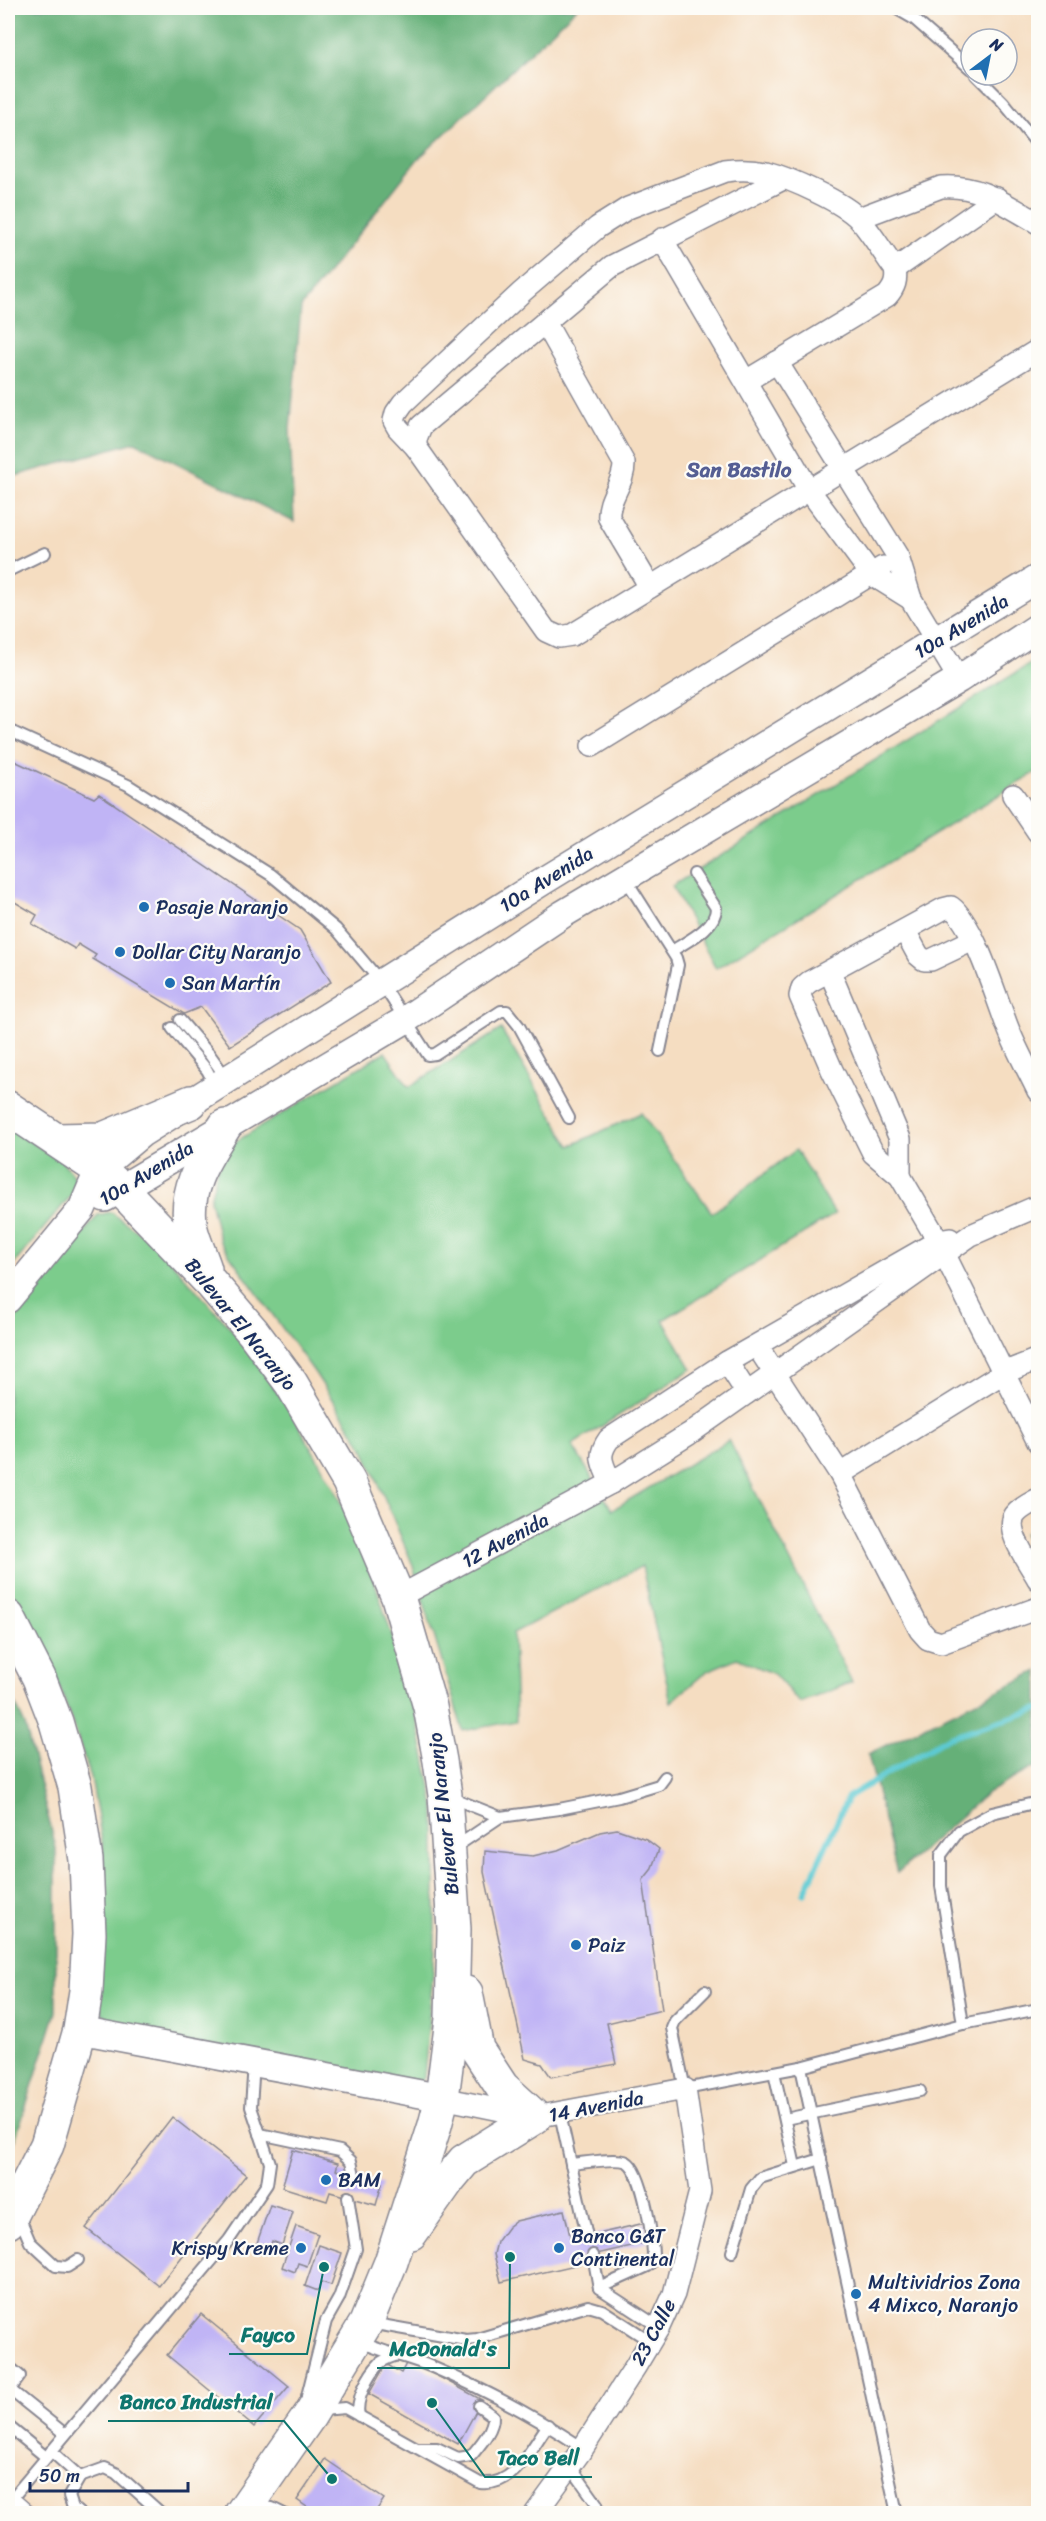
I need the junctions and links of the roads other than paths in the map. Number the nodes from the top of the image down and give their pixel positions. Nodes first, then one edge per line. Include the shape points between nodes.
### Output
1 (895, 8) edge
2 (959, 59) edge
3 (988, 87) edge
4 (1038, 145) edge
5 (783, 179) junction
6 (997, 198) junction
7 (859, 218) junction
8 (1038, 223) edge
9 (662, 239) junction
10 (895, 269) junction
11 (545, 322) junction
12 (1038, 350) edge
13 (777, 362) junction
14 (746, 381) junction
15 (416, 447) junction
16 (843, 469) junction
17 (809, 490) junction
18 (45, 553) dead end
19 (898, 557) junction
20 (8, 571) edge
21 (871, 574) junction
22 (1038, 578) edge
23 (650, 587) junction
24 (911, 599) junction
25 (1038, 627) edge
26 (936, 641) junction
27 (959, 679) junction
28 (8, 730) edge
29 (592, 746) dead end
30 (1013, 795) dead end
31 (1038, 832) edge
32 (694, 874) dead end
33 (625, 878) junction
34 (543, 881) junction
35 (563, 914) junction
36 (905, 931) junction
37 (973, 940) junction
38 (672, 951) junction
39 (830, 972) junction
40 (381, 982) junction
41 (405, 1020) junction
42 (176, 1024) dead end
43 (660, 1051) dead end
44 (211, 1090) junction
45 (1038, 1091) edge
46 (8, 1108) edge
47 (569, 1118) dead end
48 (225, 1126) junction
49 (57, 1140) junction
50 (900, 1176) junction
51 (111, 1179) junction
52 (1038, 1206) edge
53 (941, 1247) junction
54 (210, 1282) junction
55 (8, 1299) edge
56 (757, 1346) junction
57 (1038, 1359) edge
58 (727, 1362) junction
59 (1002, 1372) junction
60 (775, 1373) junction
61 (747, 1393) junction
62 (1038, 1442) edge
63 (840, 1474) junction
64 (611, 1483) junction
65 (1038, 1499) edge
66 (1038, 1579) edge
67 (398, 1597) junction
68 (1038, 1608) edge
69 (8, 1617) edge
70 (665, 1777) dead end
71 (446, 1795) junction
72 (1038, 1802) edge
73 (500, 1817) junction
74 (450, 1850) junction
75 (454, 1929) junction
76 (705, 1991) dead end
77 (1038, 2009) edge
78 (963, 2024) junction
79 (80, 2030) junction
80 (254, 2063) junction
81 (801, 2067) junction
82 (774, 2072) junction
83 (685, 2089) junction
84 (920, 2091) dead end
85 (442, 2098) junction
86 (812, 2114) junction
87 (548, 2116) junction
88 (785, 2119) junction
89 (260, 2134) junction
90 (821, 2159) junction
91 (571, 2164) junction
92 (795, 2166) junction
93 (354, 2175) dead end
94 (348, 2197) dead end
95 (11, 2215) edge
96 (587, 2236) dead end
97 (732, 2252) dead end
98 (593, 2255) dead end
99 (78, 2260) dead end
100 (392, 2262) junction
101 (599, 2288) junction
102 (361, 2331) junction
103 (655, 2334) junction
104 (398, 2355) junction
105 (8, 2366) edge
106 (432, 2367) junction
107 (441, 2377) dead end
108 (8, 2390) edge
109 (479, 2406) dead end
110 (359, 2416) junction
111 (304, 2424) junction
112 (548, 2425) junction
113 (8, 2426) edge
114 (66, 2434) junction
115 (417, 2448) junction
116 (583, 2448) junction
117 (48, 2454) junction
118 (570, 2466) junction
119 (80, 2477) junction
120 (12, 2504) edge
121 (243, 2511) edge
122 (80, 2514) edge
123 (162, 2514) edge
124 (284, 2514) edge
125 (535, 2514) edge
126 (598, 2514) edge
127 (897, 2514) edge

1 - 2 lane
3 - 4 lane
5 - 7 street via 815,192
5 - 9 street
5 - 15 street via 752,170 725,171 628,208 598,227 403,403 394,421
6 - 7 street via 972,188 941,187
6 - 8 street
6 - 10 street
7 - 10 street
9 - 11 street via 612,266
9 - 14 street
10 - 13 street via 896,283 887,296
11 - 15 street via 421,426
11 - 23 street via 624,463 623,475 609,505 609,518
12 - 16 street
13 - 14 street
13 - 16 street
14 - 17 street
15 - 23 street via 553,636 572,635
16 - 17 street
16 - 19 street
17 - 21 street
17 - 23 street
18 - 20 lane
19 - 21 street
19 - 24 street
21 - 24 street
21 - 29 street
22 - 26 street, 10a Avenida
24 - 26 street
25 - 27 street, 10a Avenida
26 - 27 street
26 - 34 street, 10a Avenida
27 - 33 street, 10a Avenida
28 - 40 lane via 128,785 271,875 336,929
30 - 31 street
32 - 38 lane via 716,913 707,927
33 - 35 street, 10a Avenida
33 - 38 lane
34 - 35 street
34 - 40 street, 10a Avenida
35 - 41 street, 10a Avenida
36 - 37 street via 924,960
36 - 37 street via 951,907 959,913
36 - 39 street
37 - 45 street via 1008,1031
38 - 43 lane via 678,965 677,977
39 - 50 street via 900,1139
39 - 50 street via 809,982 800,996 873,1153
40 - 41 lane
40 - 44 street, 10a Avenida
41 - 47 lane via 423,1051 432,1055 501,1011 507,1011
41 - 48 street, 10a Avenida
42 - 44 lane via 210,1055
44 - 49 main road via 103,1139
44 - 51 street, 10a Avenida via 141,1133
46 - 49 main road, Bulevar El Naranjo
48 - 51 street, 10a Avenida via 162,1163
48 - 54 main road via 196,1173 189,1205 191,1231
49 - 51 main road, Bulevar El Naranjo
50 - 53 street
51 - 54 main road, Bulevar El Naranjo
51 - 55 street, 10a Avenida
52 - 53 street
53 - 56 street
53 - 59 street
53 - 60 street, 12 Avenida
54 - 67 main road, Bulevar El Naranjo via 285,1375 322,1433 349,1482
56 - 58 street
56 - 60 street
57 - 59 street
58 - 61 street
58 - 64 street via 609,1439 601,1450
59 - 62 street
59 - 63 street
60 - 61 street, 12 Avenida
60 - 63 street
61 - 64 street, 12 Avenida
63 - 68 street via 928,1639 942,1643
64 - 67 street, 12 Avenida
65 - 66 street via 1016,1513 1011,1523 1012,1533
67 - 71 main road, Bulevar El Naranjo via 430,1707
69 - 79 main road via 30,1657 56,1722 82,1823 89,1934
70 - 73 lane via 658,1785 619,1797
71 - 73 lane
71 - 74 main road, Bulevar El Naranjo
72 - 78 lane via 992,1814 959,1831 941,1855 941,1886
73 - 74 lane
74 - 75 main road, Bulevar El Naranjo
75 - 85 main road, Bulevar El Naranjo via 453,2019
75 - 87 main road via 477,2049 502,2086
76 - 83 lane via 672,2028
77 - 78 lane, 14 Avenida
78 - 81 lane, 14 Avenida
79 - 80 street, 14 Avenida
79 - 95 main road via 47,2145
80 - 85 street, 14 Avenida
80 - 89 lane via 251,2108
81 - 82 lane, 14 Avenida
81 - 86 lane
82 - 83 lane, 14 Avenida
82 - 88 lane
83 - 87 street, 14 Avenida
83 - 103 street, 23 Calle via 700,2191 674,2294
84 - 86 lane
85 - 87 street, 14 Avenida
85 - 100 main road, Bulevar El Naranjo
86 - 88 lane
86 - 90 lane
87 - 91 lane
87 - 100 main road via 471,2157 456,2170
88 - 92 lane
89 - 93 lane via 340,2151 351,2161
89 - 114 lane via 270,2163 267,2184 230,2240
90 - 92 lane
90 - 127 lane
91 - 96 lane
91 - 101 lane via 618,2160 627,2162 639,2179 653,2260 648,2266
92 - 97 lane via 760,2178 751,2189
94 - 111 lane via 356,2249 339,2298 326,2321
95 - 99 lane via 30,2242 56,2266 67,2267
98 - 101 lane
100 - 102 main road, Bulevar El Naranjo
101 - 103 lane
102 - 103 lane via 477,2339 588,2306
102 - 104 lane via 374,2349
102 - 111 main road, Bulevar El Naranjo
103 - 116 street, 23 Calle
104 - 106 lane
104 - 110 lane via 384,2360 373,2372 358,2402
105 - 108 lane via 20,2376
106 - 107 lane
106 - 112 lane
108 - 114 lane
109 - 115 lane via 493,2416 493,2422 471,2456 458,2458 437,2448
110 - 111 lane via 338,2407
110 - 115 lane
111 - 121 main road, Bulevar El Naranjo
112 - 115 lane via 514,2473 495,2484 480,2483
112 - 116 lane
113 - 117 lane
114 - 117 lane
116 - 118 street, 23 Calle
117 - 119 lane
117 - 120 lane
118 - 125 street, 23 Calle
118 - 126 lane via 597,2504
119 - 122 lane via 69,2496
119 - 123 lane via 105,2468
121 - 124 lane via 263,2506

